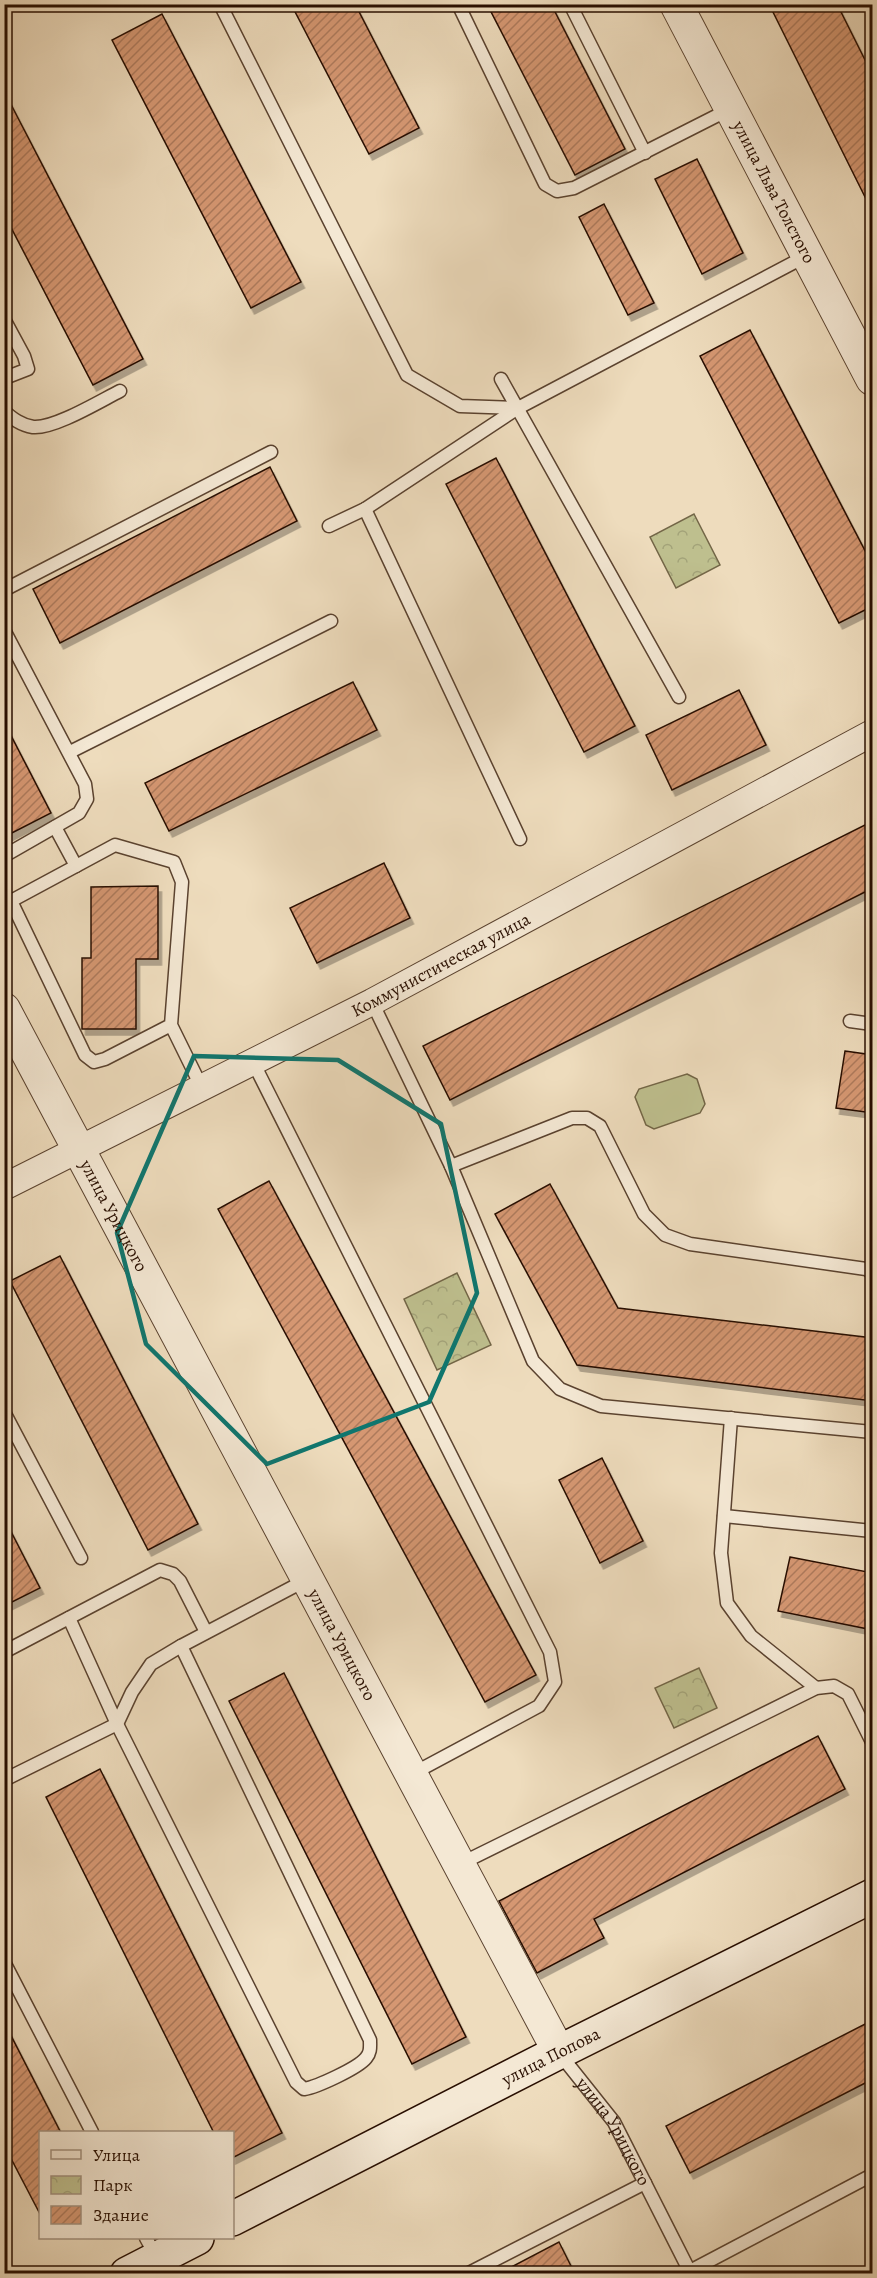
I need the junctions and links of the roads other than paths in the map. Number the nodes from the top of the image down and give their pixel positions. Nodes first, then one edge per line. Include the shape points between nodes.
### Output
1 (220, 4) edge
2 (458, 4) edge
3 (570, 4) edge
4 (676, 4) edge
5 (731, 109) junction
6 (645, 153) junction
7 (808, 255) junction
8 (4, 319) edge
9 (4, 376) edge
10 (501, 379) dead end
11 (873, 379) edge
12 (120, 391) dead end
13 (518, 408) junction
14 (4, 411) edge
15 (271, 452) dead end
16 (365, 509) junction
17 (329, 526) dead end
18 (4, 590) edge
19 (331, 621) dead end
20 (4, 630) edge
21 (679, 697) dead end
22 (873, 733) edge
23 (70, 752) junction
24 (55, 827) junction
25 (520, 839) dead end
26 (4, 856) edge
27 (76, 866) junction
28 (8, 899) edge
29 (372, 1002) junction
30 (4, 1009) edge
31 (850, 1021) dead end
32 (873, 1024) edge
33 (171, 1026) junction
34 (253, 1062) junction
35 (202, 1088) junction
36 (80, 1149) junction
37 (451, 1166) junction
38 (4, 1187) edge
39 (873, 1273) edge
40 (4, 1412) edge
41 (731, 1418) junction
42 (873, 1432) edge
43 (724, 1516) junction
44 (873, 1532) edge
45 (81, 1558) dead end
46 (308, 1579) junction
47 (69, 1618) junction
48 (206, 1632) junction
49 (181, 1646) junction
50 (4, 1652) edge
51 (816, 1688) junction
52 (117, 1724) junction
53 (873, 1742) edge
54 (411, 1774) junction
55 (4, 1780) edge
56 (459, 1865) junction
57 (873, 1896) edge
58 (4, 1962) edge
59 (558, 2052) junction
60 (91, 2131) edge
61 (873, 2175) edge
62 (645, 2183) junction
63 (234, 2218) edge
64 (192, 2239) edge
65 (152, 2248) edge
66 (691, 2272) edge
67 (127, 2274) edge
68 (467, 2274) edge

1 - 13 lane via 407,375 460,406
2 - 6 lane via 545,184 558,191 574,188
3 - 6 lane
4 - 5 street, улица Льва Толстого
5 - 6 lane
5 - 7 street, улица Льва Толстого
7 - 11 street, улица Льва Толстого
7 - 13 lane
8 - 9 lane via 28,369
10 - 13 lane
12 - 14 lane via 53,425 34,427 17,422
13 - 16 lane
13 - 21 lane
15 - 18 lane
16 - 17 lane
16 - 25 lane
19 - 23 lane
20 - 23 lane
22 - 29 street, Коммунистическая улица
23 - 24 lane via 86,784 87,799 79,813
24 - 26 lane
24 - 27 lane
27 - 28 lane
27 - 33 lane via 116,845 174,862 182,882
28 - 33 lane via 85,1055 94,1062 105,1059
29 - 34 street, Коммунистическая улица
29 - 37 lane
30 - 36 street, улица Урицкого
31 - 32 lane
33 - 35 lane
34 - 35 street, Коммунистическая улица
34 - 54 lane via 550,1652 555,1682 538,1706
35 - 36 street, Коммунистическая улица
36 - 38 street, Коммунистическая улица
36 - 46 street, улица Урицкого
37 - 39 lane via 572,1118 587,1118 600,1126 644,1214 665,1235 690,1244
37 - 41 lane via 533,1361 560,1389 601,1406
40 - 45 lane
41 - 42 lane
41 - 43 lane
43 - 44 lane
43 - 51 lane via 721,1553 727,1603 751,1636
46 - 48 lane
46 - 54 street, улица Урицкого
47 - 48 lane via 160,1570 180,1581
47 - 50 lane
47 - 52 lane
48 - 49 lane
49 - 52 lane via 151,1664
49 - 52 lane via 370,2040 364,2060 316,2087 304,2089 296,2082
51 - 53 lane via 834,1686 848,1694
51 - 56 lane
52 - 55 lane
54 - 56 street, улица Урицкого
56 - 59 street, улица Урицкого
57 - 59 main road, улица Попова
58 - 60 lane
59 - 62 lane, улица Урицкого via 614,2122
59 - 63 main road, улица Попова
61 - 66 lane
62 - 66 lane, улица Урицкого
62 - 68 lane
64 - 65 main road
65 - 67 main road

